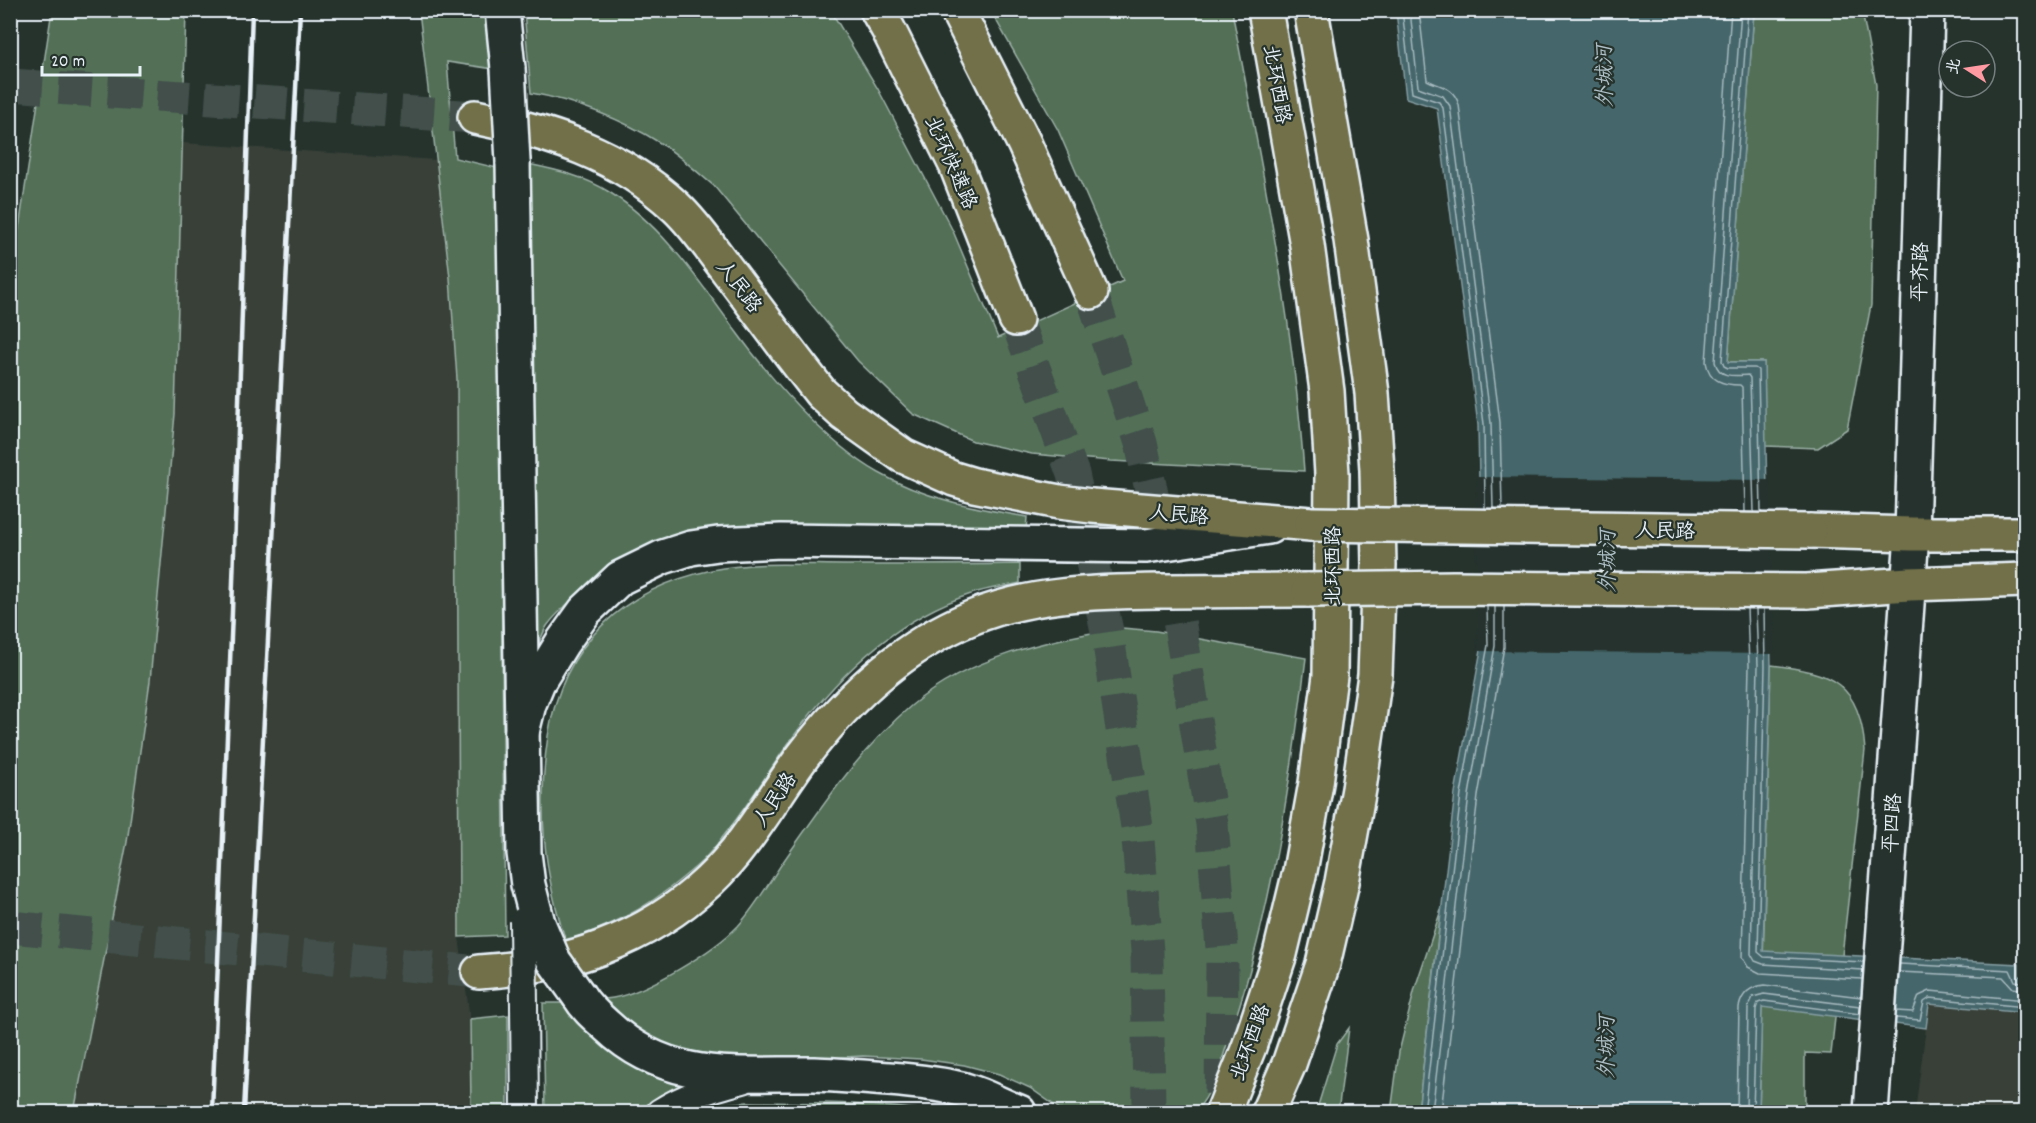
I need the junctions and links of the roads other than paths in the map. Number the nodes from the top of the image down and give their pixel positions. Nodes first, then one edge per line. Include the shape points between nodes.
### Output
1 (502, 10) edge
2 (877, 10) edge
3 (957, 10) edge
4 (1265, 10) edge
5 (1311, 10) edge
6 (1927, 10) edge
7 (475, 117) tunnel mouth
8 (1091, 292) tunnel mouth
9 (1016, 319) tunnel mouth
10 (1299, 524) junction
11 (1912, 534) junction
12 (2025, 534) edge
13 (2025, 580) edge
14 (1909, 584) junction
15 (522, 732) junction
16 (530, 922) junction
17 (479, 972) tunnel mouth
18 (763, 1075) junction
19 (1285, 1075) junction
20 (525, 1113) edge
21 (660, 1113) edge
22 (1019, 1113) edge
23 (1223, 1113) edge
24 (1268, 1113) edge
25 (1277, 1113) edge
26 (1871, 1113) edge

1 - 15 street, bridge via 513,162
2 - 9 main road, 北环快速路 via 956,165
3 - 8 main road via 1024,143
4 - 23 main road, 北环西路 via 1307,245 1327,391 1332,474 1330,676 1314,794 1280,954 1250,1047
5 - 19 main road via 1351,240 1372,393 1379,565 1375,675 1342,882 1323,964
6 - 11 street, 平齐路
7 - 10 main road, 人民路 via 578,145 661,194 694,226 821,393 903,456 954,479 1059,502
10 - 11 main road, 人民路, bridge
10 - 15 street via 1146,546 781,541 691,548 663,556 620,578 585,611 538,682
11 - 12 main road, 人民路
11 - 14 street, 平四路
13 - 14 main road, 人民路
14 - 17 main road, 人民路, bridge via 1807,591 1454,588 1095,592 1011,604 939,634 877,676 849,702 804,756 745,842 711,879 666,915 640,931 576,957
14 - 26 street, 平四路
15 - 16 street via 524,853
16 - 18 street, bridge via 583,1003 642,1053 696,1071
16 - 20 street, bridge via 524,1006
18 - 21 street via 701,1091
18 - 22 street via 815,1074 903,1081 968,1091
19 - 24 main road
19 - 25 street

